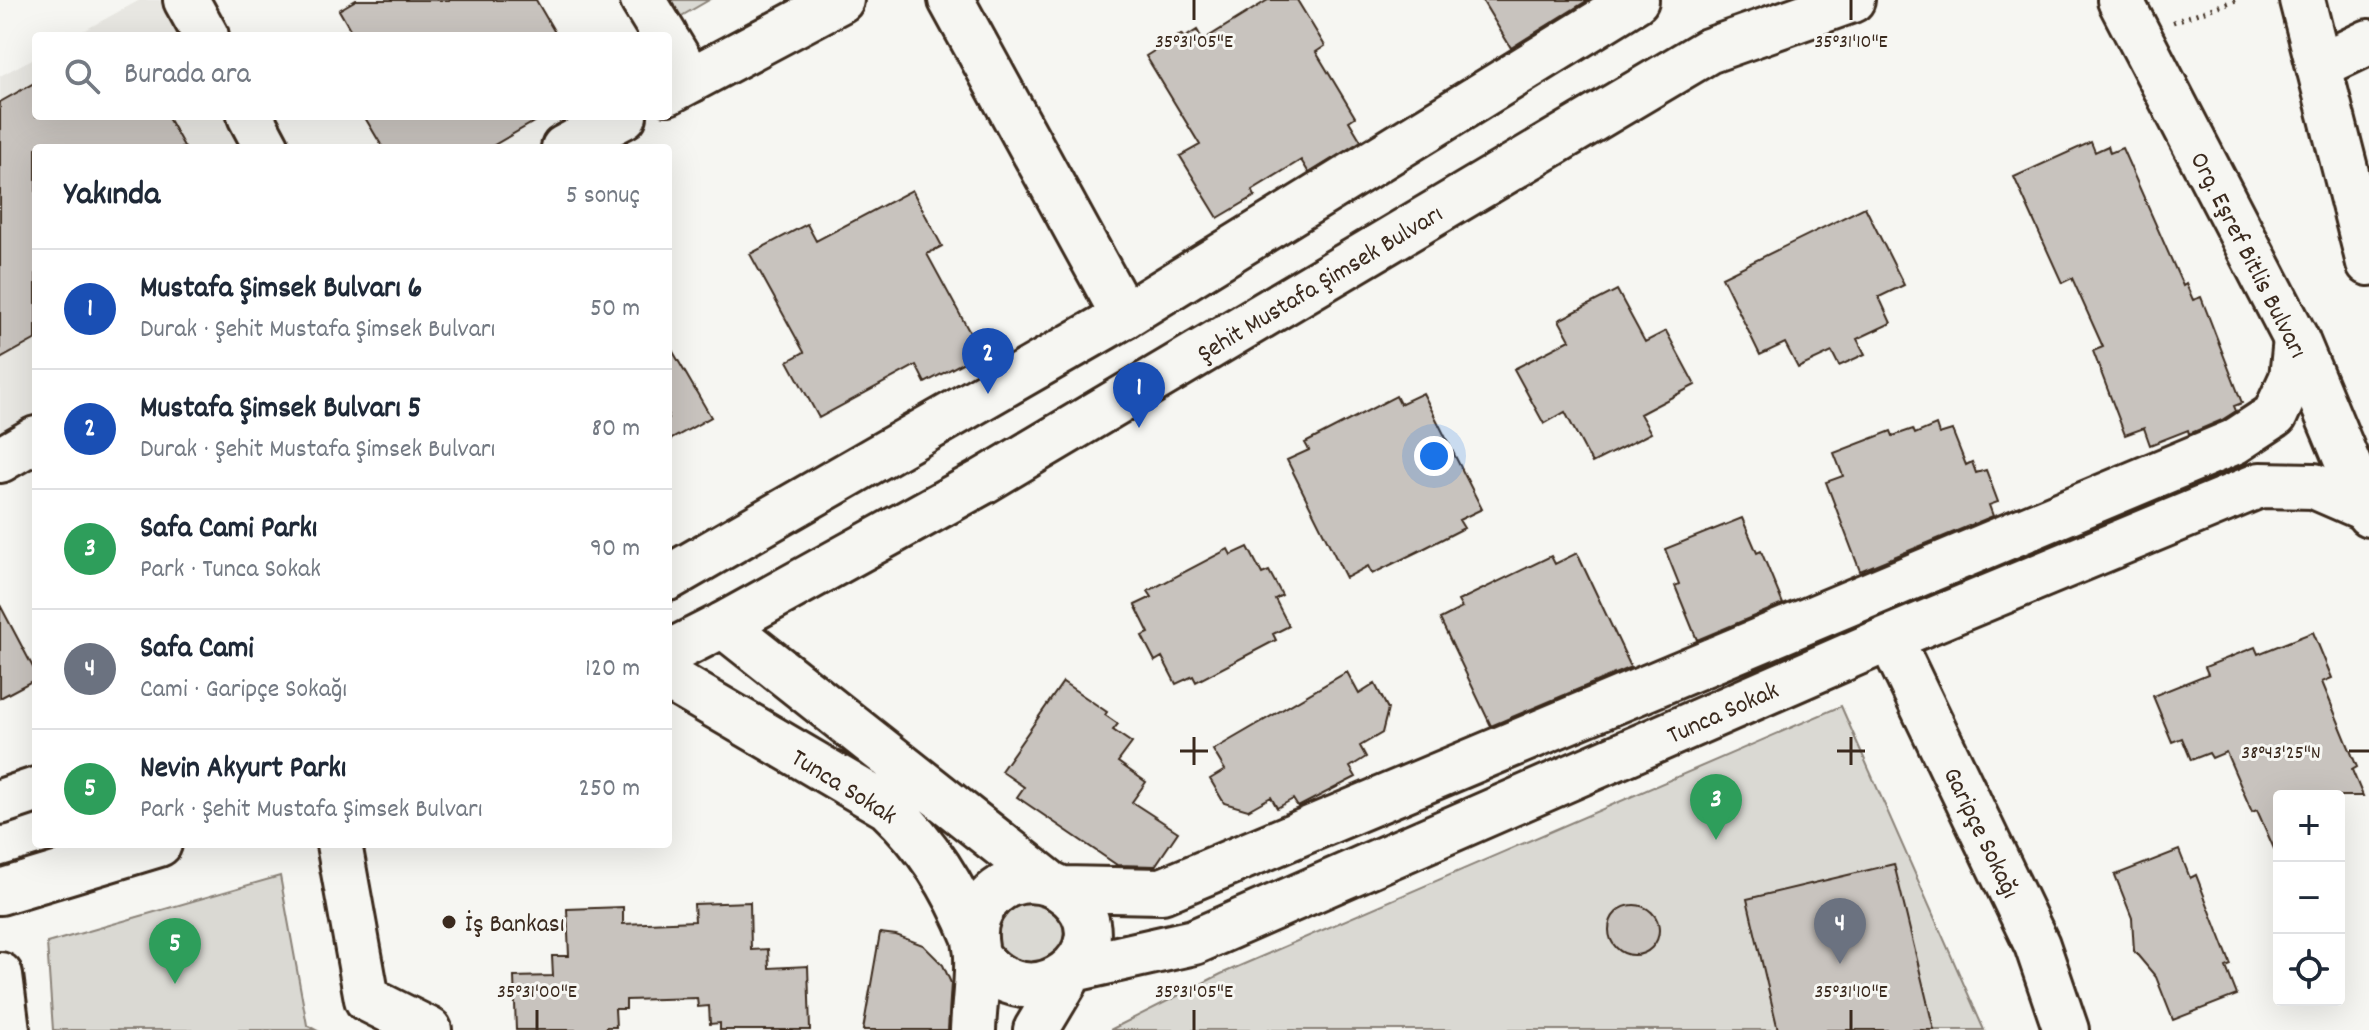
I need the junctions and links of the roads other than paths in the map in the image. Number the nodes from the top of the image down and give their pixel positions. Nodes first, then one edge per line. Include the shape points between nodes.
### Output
1 (186, 0) edge
2 (643, 0) edge
3 (841, 0) edge
4 (951, 0) edge
5 (1636, 0) edge
6 (1852, 0) edge
7 (2120, 0) edge
8 (2302, 0) edge
9 (204, 32) edge
10 (663, 32) edge
11 (2369, 42) edge
12 (672, 58) edge
13 (2319, 66) junction
14 (679, 86) edge
15 (252, 120) edge
16 (616, 120) edge
17 (265, 144) edge
18 (572, 144) edge
19 (2369, 263) edge
20 (1124, 316) junction
21 (2296, 339) junction
22 (32, 441) edge
23 (0, 460) edge
24 (2368, 512) edge
25 (672, 576) edge
26 (723, 625) junction
27 (1890, 638) junction
28 (672, 651) edge
29 (672, 680) edge
30 (32, 791) edge
31 (0, 802) edge
32 (146, 848) edge
33 (340, 848) edge
34 (1055, 885) junction
35 (0, 892) edge
36 (976, 946) junction
37 (1072, 974) junction
38 (0, 975) edge
39 (7, 1030) edge
40 (429, 1030) edge
41 (973, 1030) edge
42 (1036, 1030) edge
43 (2066, 1030) edge

1 - 9 street
2 - 10 street
3 - 14 street
4 - 20 street
5 - 20 street
6 - 26 street, Şehit Mustafa Şimsek Bulvarı via 1708,51 982,482
7 - 21 street, Org. Eşref Bitlis Bulvarı
8 - 13 street
11 - 13 street
12 - 14 street
13 - 19 street
15 - 17 street
16 - 18 street
20 - 25 street
21 - 24 street, Org. Eşref Bitlis Bulvarı
21 - 34 street, Tunca Sokak via 2292,378 2275,415 2234,442 1162,891
22 - 23 street
24 - 27 street, Tunca Sokak via 2314,486 2260,485
26 - 28 street, Şehit Mustafa Şimsek Bulvarı
26 - 34 street, Tunca Sokak
27 - 37 street, Tunca Sokak via 1194,942
27 - 43 street, Garipçe Sokağı via 2037,945
29 - 36 street, Tunca Sokak via 888,807 942,869
30 - 31 street
32 - 35 street
33 - 40 street via 367,999
34 - 36 street via 1020,881 996,891 976,920
34 - 37 street via 1076,901 1088,934
36 - 37 street via 986,970 1015,990 1050,989
36 - 41 street
37 - 42 street
38 - 39 street

